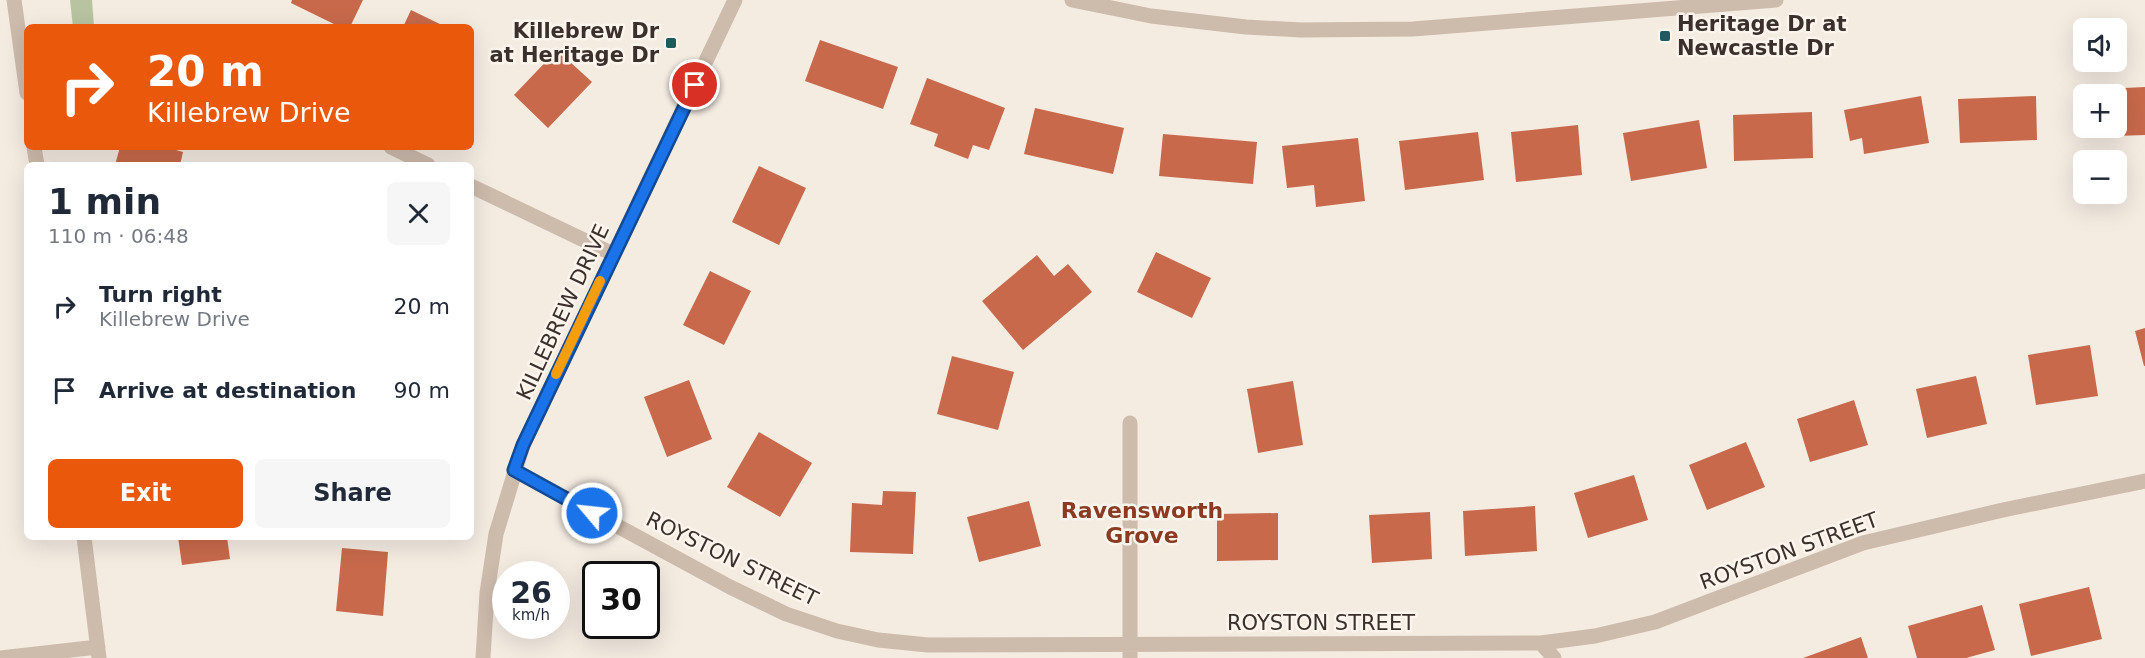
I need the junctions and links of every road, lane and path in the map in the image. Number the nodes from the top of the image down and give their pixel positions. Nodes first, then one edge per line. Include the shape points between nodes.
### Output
1 (14, 0) edge
2 (735, 0) edge
3 (1072, 0) edge
4 (1776, 0) edge
5 (1659, 5) edge
6 (24, 72) edge
7 (396, 150) edge
8 (422, 162) edge
9 (474, 187) edge
10 (613, 254) junction
11 (1130, 423) dead end
12 (514, 470) junction
13 (2145, 481) edge
14 (84, 540) edge
15 (1541, 643) junction
16 (1130, 652) edge
17 (98, 653) edge
18 (0, 658) edge
19 (483, 658) edge
20 (1554, 658) edge

1 - 6 street
2 - 10 street, KILLEBREW DRIVE
3 - 5 street via 1151,16 1301,30 1413,29
4 - 5 street
7 - 8 street
9 - 10 street
10 - 12 street, KILLEBREW DRIVE
11 - 16 street
12 - 16 street, ROYSTON STREET via 730,587 786,614 837,631 928,645
12 - 19 street, KILLEBREW DRIVE via 496,534
13 - 15 street, ROYSTON STREET via 1863,543 1655,622
14 - 17 street
15 - 16 street, ROYSTON STREET
15 - 20 street
17 - 18 street

